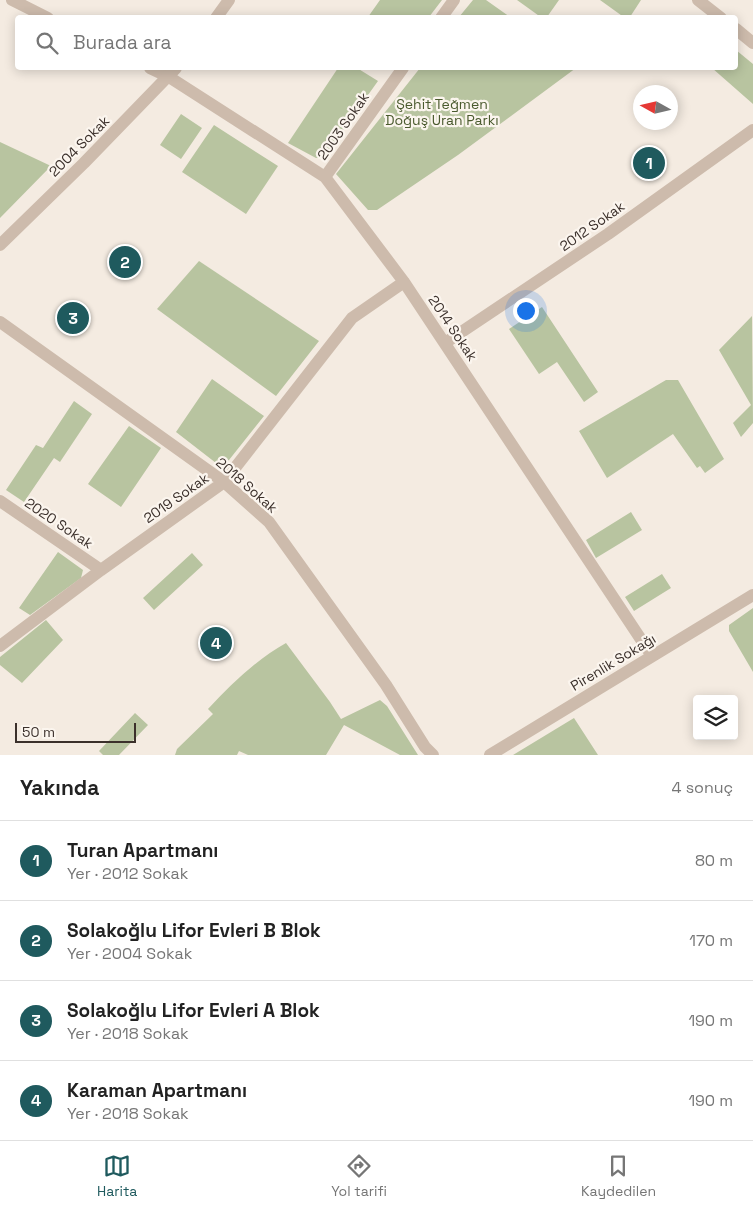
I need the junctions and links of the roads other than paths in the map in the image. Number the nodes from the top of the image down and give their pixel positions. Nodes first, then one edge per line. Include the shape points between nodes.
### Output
1 (12, 0) edge
2 (229, 0) edge
3 (454, 0) edge
4 (698, 0) edge
5 (42, 15) edge
6 (218, 15) edge
7 (443, 15) edge
8 (717, 15) edge
9 (738, 31) edge
10 (753, 44) edge
11 (402, 70) edge
12 (172, 72) edge
13 (753, 130) edge
14 (325, 177) junction
15 (0, 245) edge
16 (404, 282) junction
17 (0, 322) edge
18 (445, 343) junction
19 (224, 482) junction
20 (0, 501) edge
21 (102, 570) junction
22 (753, 595) edge
23 (0, 646) edge
24 (652, 656) junction
25 (433, 755) edge
26 (490, 755) edge

1 - 5 street
2 - 6 street
3 - 7 street
4 - 8 street
9 - 10 street
11 - 14 street, 2003 Sokak
12 - 14 street, 2014 Sokak
12 - 15 street, 2004 Sokak
13 - 18 street, 2012 Sokak via 608,234
14 - 16 street, 2014 Sokak
16 - 18 street, 2014 Sokak
16 - 19 street, 2019 Sokak via 352,318
17 - 19 street, 2018 Sokak
18 - 24 street, 2014 Sokak
19 - 21 street, 2019 Sokak
19 - 25 street, 2018 Sokak via 269,522
20 - 21 street, 2020 Sokak
21 - 23 street, 2019 Sokak
22 - 24 street, Pirenlik Sokağı
24 - 26 street, Pirenlik Sokağı

